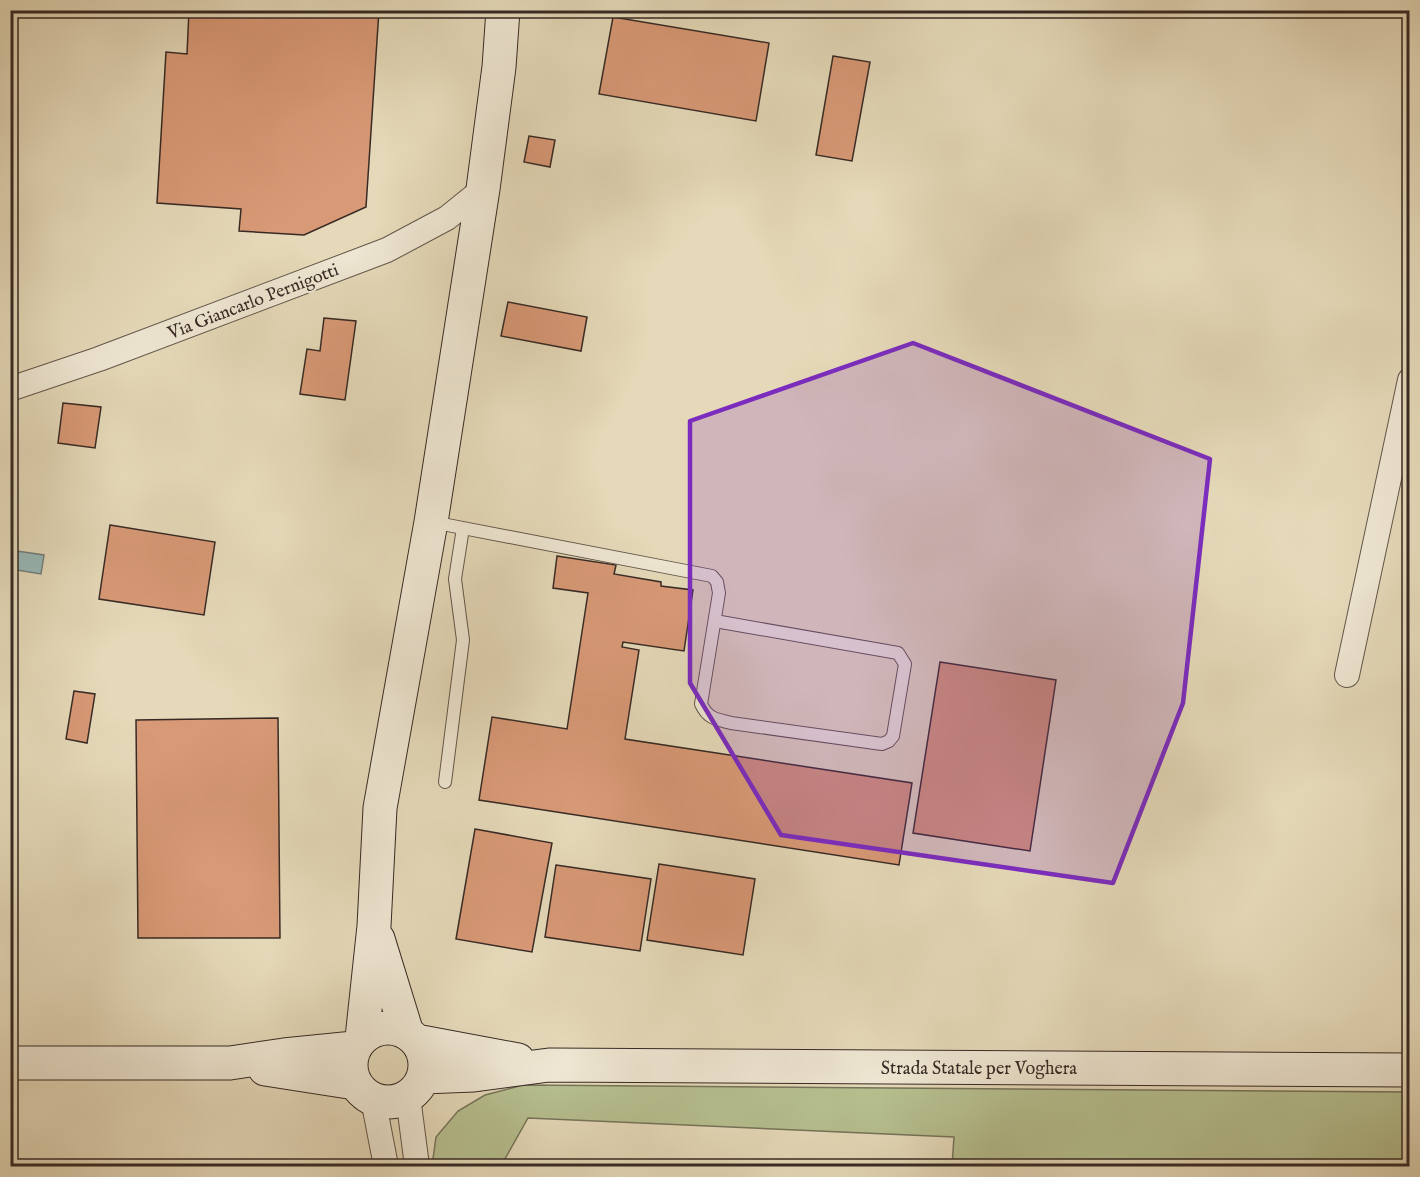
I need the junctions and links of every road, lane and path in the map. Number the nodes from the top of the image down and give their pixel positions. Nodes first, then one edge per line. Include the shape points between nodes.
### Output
1 (503, 10) edge
2 (483, 189) junction
3 (1410, 380) edge
4 (10, 389) edge
5 (431, 522) junction
6 (463, 528) junction
7 (715, 621) junction
8 (1347, 675) dead end
9 (445, 782) dead end
10 (374, 926) junction
11 (412, 1037) junction
12 (358, 1043) junction
13 (10, 1063) edge
14 (230, 1063) junction
15 (549, 1065) junction
16 (1410, 1070) edge
17 (416, 1087) junction
18 (364, 1091) junction
19 (386, 1167) edge
20 (417, 1167) edge

1 - 2 main road
2 - 4 street, Via Giancarlo Pernigotti via 447,218 387,250
2 - 5 main road
3 - 8 street
5 - 6 lane
5 - 10 main road via 380,808
6 - 7 lane via 712,576 719,593
6 - 9 lane via 455,579 464,640
7 - 7 lane via 898,653 905,664 893,736 882,744 731,723 706,714 701,704
10 - 11 main road
10 - 12 main road
11 - 12 main road via 384,1028 372,1031
11 - 15 main road, Strada Statale per Voghera
11 - 17 main road via 423,1052 425,1064
12 - 14 main road
12 - 18 main road via 350,1071
13 - 14 main road
14 - 18 main road
15 - 16 main road, Strada Statale per Voghera
15 - 17 main road, Strada Statale per Voghera
17 - 18 main road via 397,1102 385,1103
17 - 20 street
18 - 19 street

